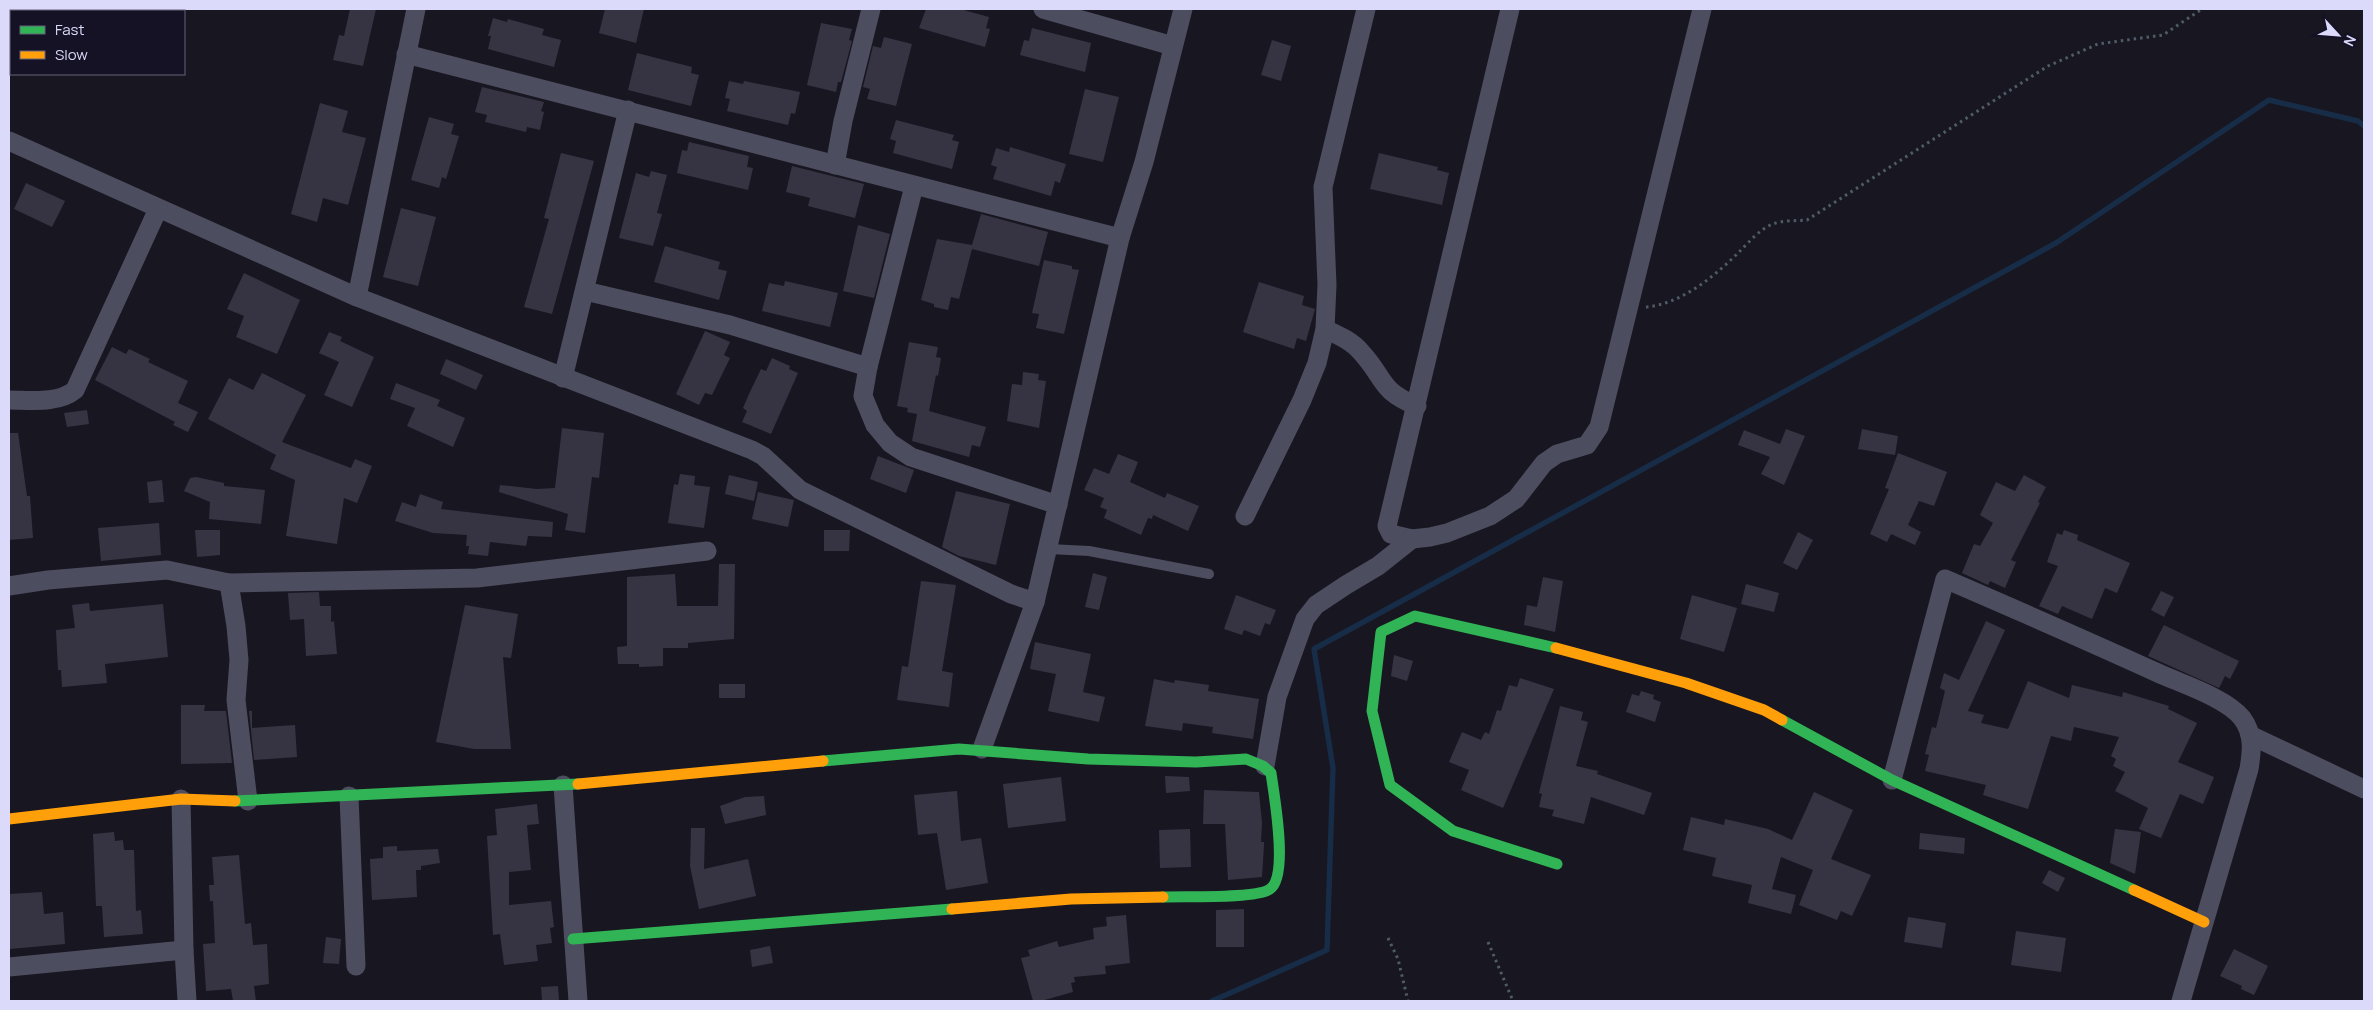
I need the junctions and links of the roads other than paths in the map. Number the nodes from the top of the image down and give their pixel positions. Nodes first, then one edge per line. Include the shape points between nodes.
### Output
1 (416, 9) edge
2 (871, 9) edge
3 (1043, 9) edge
4 (1183, 9) edge
5 (1366, 9) edge
6 (1510, 9) edge
7 (1702, 9) edge
8 (1173, 46) junction
9 (406, 54) junction
10 (628, 110) junction
11 (9, 140) edge
12 (834, 166) junction
13 (914, 186) junction
14 (158, 210) junction
15 (1120, 238) junction
16 (585, 291) junction
17 (357, 297) junction
18 (1324, 329) junction
19 (868, 367) junction
20 (563, 378) junction
21 (9, 400) edge
22 (1417, 406) junction
23 (1058, 505) junction
24 (1246, 516) dead end
25 (1412, 539) junction
26 (1049, 549) junction
27 (707, 552) dead end
28 (1209, 574) dead end
29 (229, 582) junction
30 (9, 586) edge
31 (1035, 602) junction
32 (2250, 735) junction
33 (982, 749) junction
34 (1265, 766) junction
35 (1892, 780) junction
36 (563, 785) junction
37 (2364, 789) edge
38 (348, 796) junction
39 (180, 799) junction
40 (248, 801) junction
41 (9, 819) edge
42 (1557, 864) dead end
43 (2204, 922) junction
44 (573, 939) junction
45 (184, 950) junction
46 (356, 966) dead end
47 (9, 967) edge
48 (187, 1001) edge
49 (578, 1001) edge
50 (2180, 1001) edge

1 - 9 street
2 - 12 street
3 - 8 street
4 - 8 street
5 - 18 street via 1323,187 1327,285
6 - 22 street
7 - 25 street via 1599,427 1587,446 1557,454 1544,463 1516,499 1490,516 1447,534
8 - 15 street via 1144,162
9 - 10 street
9 - 17 street
10 - 12 street
10 - 16 street
11 - 14 street
12 - 13 street
13 - 15 street
13 - 19 street
14 - 17 street
14 - 21 street via 75,390 59,398
15 - 23 street
16 - 19 street via 730,325
16 - 20 street
17 - 20 street
18 - 22 street via 1360,350 1384,386 1397,398
18 - 24 street via 1317,363 1302,400
19 - 23 street via 863,396 875,425 890,443 911,457
20 - 31 street via 752,450 800,490 1011,594
22 - 25 street via 1387,526 1391,534
23 - 26 street
25 - 34 street via 1378,566 1316,605 1304,619 1277,697
26 - 28 lane via 1089,551
26 - 31 street
27 - 29 street via 477,578
29 - 30 street via 167,570
29 - 40 street via 239,660 236,700
31 - 33 street
32 - 35 street via 2242,718 2218,701 1945,579
32 - 37 street
32 - 43 street via 2248,769
33 - 34 street via 1097,759 1201,762 1249,758
33 - 36 street via 928,750
34 - 44 street via 1273,783 1279,879 1272,889 1261,894 1072,899
35 - 42 street via 1764,710 1686,683 1520,638 1415,616 1381,632 1372,711 1390,785 1453,831
35 - 43 street
36 - 38 street
36 - 44 street
38 - 40 street
38 - 46 street
39 - 40 street
39 - 41 street
39 - 45 street
43 - 50 street
44 - 49 street
45 - 47 street
45 - 48 street

